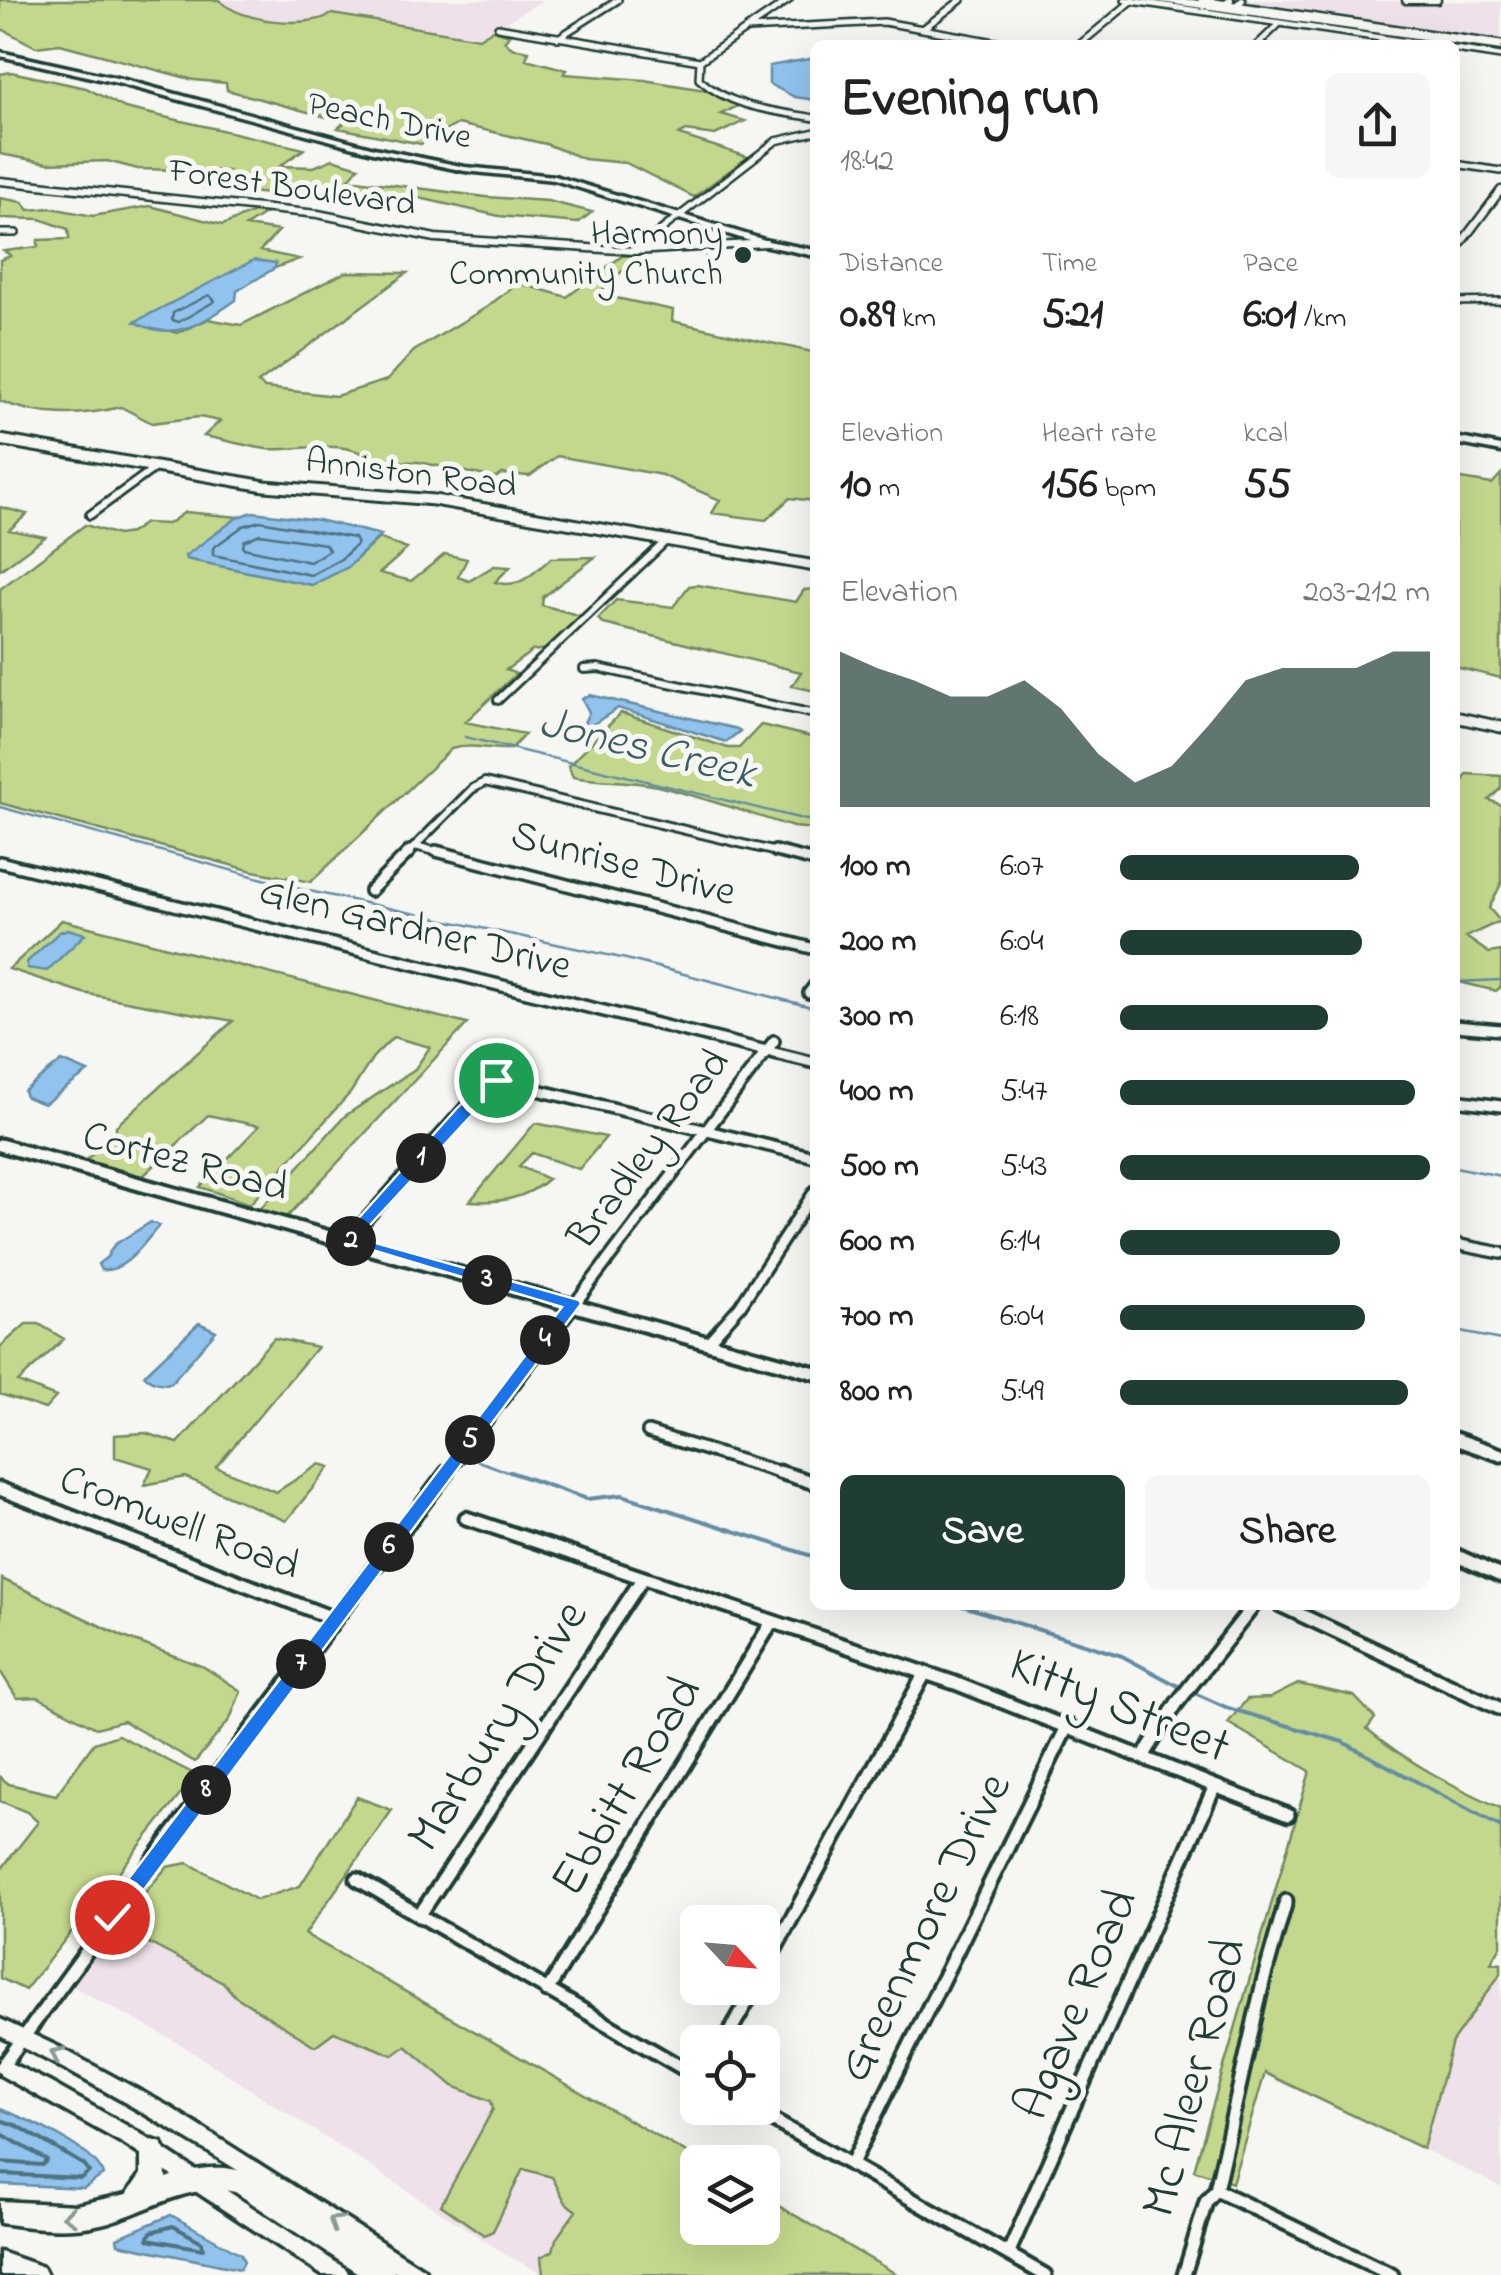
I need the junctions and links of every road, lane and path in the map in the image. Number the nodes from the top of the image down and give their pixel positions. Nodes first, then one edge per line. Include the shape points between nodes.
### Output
1 (618, 0) edge
2 (790, 0) edge
3 (961, 0) edge
4 (1130, 0) edge
5 (1150, 0) edge
6 (1176, 0) edge
7 (1201, 0) edge
8 (1406, 0) edge
9 (1438, 0) edge
10 (1234, 2) edge
11 (1280, 23) junction
12 (498, 28) dead end
13 (924, 28) junction
14 (748, 29) junction
15 (558, 38) junction
16 (985, 40) edge
17 (1085, 40) edge
18 (1262, 40) edge
19 (1428, 40) edge
20 (1430, 40) edge
21 (1431, 40) edge
22 (1432, 40) edge
23 (1460, 44) edge
24 (1460, 46) edge
25 (1501, 50) edge
26 (0, 54) edge
27 (700, 61) junction
28 (810, 117) edge
29 (810, 133) edge
30 (1460, 165) edge
31 (1501, 171) edge
32 (0, 181) edge
33 (1501, 190) edge
34 (678, 217) junction
35 (16, 232) dead end
36 (0, 233) edge
37 (766, 243) junction
38 (1460, 243) edge
39 (810, 251) edge
40 (634, 252) junction
41 (1501, 301) edge
42 (1460, 302) edge
43 (0, 440) edge
44 (1460, 441) edge
45 (1501, 449) edge
46 (156, 467) junction
47 (90, 515) dead end
48 (666, 541) junction
49 (810, 565) edge
50 (584, 668) dead end
51 (498, 700) dead end
52 (810, 713) edge
53 (1460, 717) edge
54 (1501, 727) edge
55 (415, 846) junction
56 (810, 860) edge
57 (0, 862) edge
58 (370, 891) dead end
59 (810, 948) edge
60 (1460, 1026) edge
61 (1501, 1030) edge
62 (774, 1040) dead end
63 (766, 1051) junction
64 (810, 1062) edge
65 (1460, 1101) edge
66 (1501, 1106) edge
67 (706, 1129) junction
68 (0, 1145) edge
69 (810, 1157) edge
70 (810, 1199) edge
71 (347, 1240) junction
72 (1460, 1245) edge
73 (1501, 1253) edge
74 (573, 1304) junction
75 (709, 1341) junction
76 (810, 1371) edge
77 (648, 1432) dead end
78 (1460, 1442) edge
79 (1501, 1455) edge
80 (810, 1481) edge
81 (0, 1489) edge
82 (466, 1518) dead end
83 (1460, 1557) edge
84 (1501, 1576) edge
85 (642, 1579) junction
86 (1250, 1610) edge
87 (1291, 1610) edge
88 (335, 1619) junction
89 (772, 1622) junction
90 (925, 1674) junction
91 (1501, 1709) edge
92 (1068, 1725) junction
93 (1144, 1755) junction
94 (1214, 1786) junction
95 (1288, 1815) dead end
96 (357, 1879) dead end
97 (1286, 1901) dead end
98 (419, 1916) junction
99 (780, 1940) edge
100 (547, 1991) junction
101 (0, 2027) edge
102 (24, 2038) junction
103 (1, 2067) edge
104 (680, 2067) edge
105 (780, 2125) edge
106 (154, 2151) junction
107 (851, 2165) junction
108 (195, 2180) junction
109 (1216, 2190) junction
110 (126, 2206) junction
111 (0, 2212) edge
112 (1008, 2254) junction
113 (0, 2264) edge
114 (34, 2275) edge
115 (339, 2275) edge
116 (382, 2275) edge
117 (416, 2275) edge
118 (1044, 2275) edge
119 (1184, 2275) edge
120 (1392, 2275) edge

1 - 15 street
2 - 14 street
3 - 13 street
4 - 11 street
4 - 17 street
5 - 20 highway
6 - 21 highway
7 - 10 street
8 - 9 street
10 - 22 street
11 - 18 street
11 - 19 street
12 - 15 street
13 - 14 street via 877,22
13 - 16 street
14 - 27 street
15 - 27 street
23 - 25 highway
24 - 25 highway
26 - 34 main road, Peach Drive via 373,150 556,178
27 - 28 street via 700,82 711,89
29 - 34 street via 776,141
30 - 31 street
32 - 40 street, Forest Boulevard via 318,214 436,238
33 - 38 street
34 - 37 main road, Peach Drive
34 - 40 street
35 - 36 street
37 - 39 main road, Forest Boulevard
37 - 40 street, Forest Boulevard
41 - 42 street
43 - 46 street, Anniston Road
44 - 45 main road
46 - 47 street
46 - 48 street, Anniston Road via 265,486 434,500
48 - 49 street, Anniston Road
48 - 51 street
50 - 52 street
53 - 54 street
55 - 56 street via 485,782
55 - 58 street
55 - 59 street, Sunrise Drive
57 - 63 street, Glen Gardner Drive
60 - 61 street
62 - 63 street, Bradley Road
63 - 64 street, Glen Gardner Drive
63 - 67 street, Bradley Road
65 - 66 street
67 - 69 street
67 - 71 street via 507,1080 488,1084
67 - 74 street, Bradley Road
68 - 71 street, Cortez Road
70 - 75 street via 740,1306
71 - 74 street, Cortez Road
72 - 73 street
74 - 75 street, Cortez Road
74 - 88 street, Bradley Road
75 - 76 street, Cortez Road
77 - 80 street
78 - 79 street
81 - 88 street, Cromwell Road
82 - 85 street, Kitty Street
83 - 84 street
85 - 89 street, Kitty Street
85 - 98 street, Marbury Drive
86 - 93 street
87 - 91 street
88 - 102 street, Bradley Road
89 - 90 street, Kitty Street
89 - 100 street, Ebbitt Road
90 - 92 street, Kitty Street
90 - 99 street
92 - 93 street, Kitty Street
92 - 107 street, Greenmore Drive
93 - 94 street, Kitty Street
94 - 95 street, Kitty Street
94 - 112 street, Agave Road
96 - 98 street
97 - 109 street, Mc Aleer Road
98 - 100 street
100 - 104 street
101 - 102 main road
102 - 103 street, Bradley Road
117 -> 102 main road via 138,2099
103 - 106 main road
105 - 107 street
106 - 108 main road
106 - 110 highway via 150,2184
107 - 112 street
108 - 110 highway
108 - 115 main road
108 - 116 highway via 219,2176 241,2182
109 - 119 street, Mc Aleer Road via 1206,2202
109 - 120 street
110 -> 111 highway via 69,2217
112 - 118 street
113 - 114 highway

